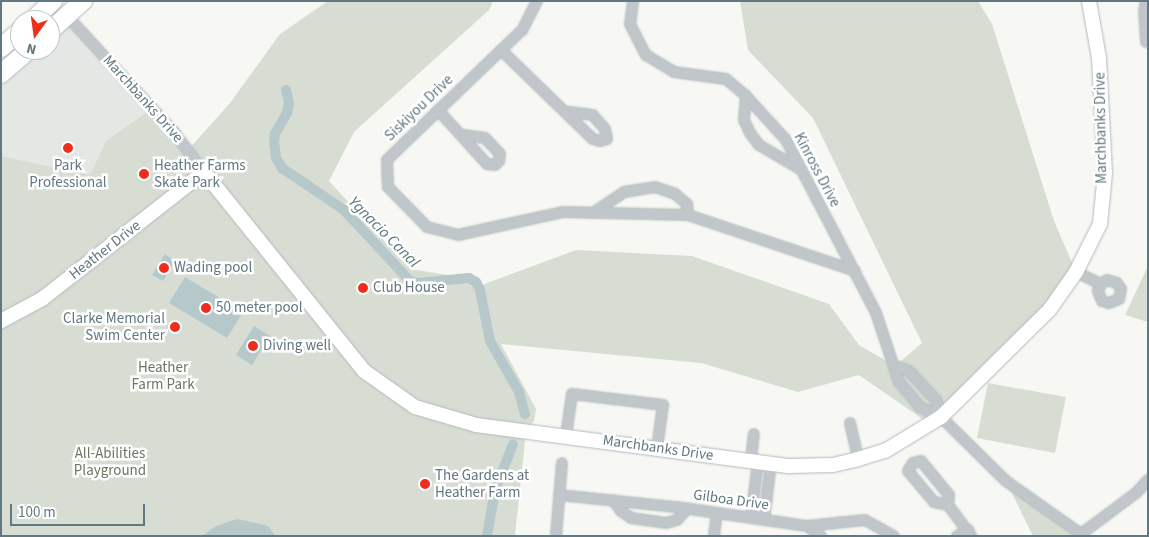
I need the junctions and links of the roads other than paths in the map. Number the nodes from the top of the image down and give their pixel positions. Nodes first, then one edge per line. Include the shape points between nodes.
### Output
1 (53, 1) edge
2 (83, 1) edge
3 (537, 1) edge
4 (633, 1) edge
5 (1089, 1) edge
6 (1146, 1) edge
7 (44, 10) edge
8 (67, 16) junction
9 (60, 22) edge
10 (1146, 42) dead end
11 (501, 50) junction
12 (17, 60) edge
13 (1, 74) edge
14 (746, 96) junction
15 (438, 110) junction
16 (567, 112) dead end
17 (462, 135) dead end
18 (800, 169) junction
19 (204, 172) junction
20 (593, 213) junction
21 (688, 215) junction
22 (855, 270) junction
23 (1076, 272) junction
24 (1101, 284) dead end
25 (1, 321) edge
26 (895, 366) junction
27 (942, 418) junction
28 (850, 423) dead end
29 (754, 434) dead end
30 (566, 436) junction
31 (657, 448) junction
32 (858, 459) junction
33 (760, 462) junction
34 (562, 463) dead end
35 (1148, 480) edge
36 (559, 495) junction
37 (613, 500) junction
38 (948, 505) junction
39 (687, 509) junction
40 (717, 513) junction
41 (751, 518) junction
42 (764, 520) junction
43 (807, 526) junction
44 (970, 533) edge
45 (890, 535) edge
46 (556, 536) edge
47 (714, 536) edge
48 (821, 536) edge
49 (956, 536) edge

1 - 7 highway
2 - 8 highway
3 - 11 street, Siskiyou Drive via 522,30
4 - 14 street, Kinross Drive via 630,24 646,55 674,72 726,79
5 - 23 street, Marchbanks Drive via 1099,58 1105,173 1100,224
6 - 10 street
8 - 9 highway
8 - 19 street, Marchbanks Drive via 159,115
11 - 15 street, Siskiyou Drive
11 - 16 street
12 - 13 highway
14 - 18 street, Kinross Drive via 786,140
14 - 18 street via 744,120 750,133 759,144
15 - 17 street
15 - 20 street, Siskiyou Drive via 388,160 388,187 427,227 458,235 563,212
18 - 22 street, Kinross Drive
19 - 25 street, Heather Drive via 42,299
19 - 30 street, Marchbanks Drive via 364,371 415,406 466,423
20 - 21 street, Siskiyou Drive
20 - 21 street via 624,192 655,187 675,194 687,204
21 - 22 street, Siskiyou Drive
22 - 26 street, Kinross Drive via 876,313
23 - 24 street
23 - 27 street, Marchbanks Drive via 1050,309
26 - 27 street, Kinross Drive via 909,371 920,382 936,400
26 - 27 street, Kinross Drive via 899,382 920,408
27 - 32 street, Marchbanks Drive via 885,451
27 - 35 street, Kinross Drive via 1006,482 1080,534 1136,493
28 - 32 street
29 - 33 street
30 - 31 street, Marchbanks Drive
30 - 31 street via 572,394 654,404 664,406
31 - 33 street, Marchbanks Drive
32 - 33 street, Marchbanks Drive via 806,466
33 - 41 street
33 - 42 street
34 - 36 street
36 - 37 street, Gilboa Drive
36 - 46 street
37 - 39 street, Gilboa Drive
37 - 39 street via 631,518 666,523 677,520
38 - 38 street via 949,495 921,461 913,463 908,471 934,502
38 - 44 street
39 - 40 street, Gilboa Drive
40 - 41 street, Gilboa Drive
40 - 47 street
41 - 42 street, Gilboa Drive
42 - 43 street, Gilboa Drive
43 - 45 street, Gilboa Drive via 865,520
43 - 48 street
44 - 49 street

